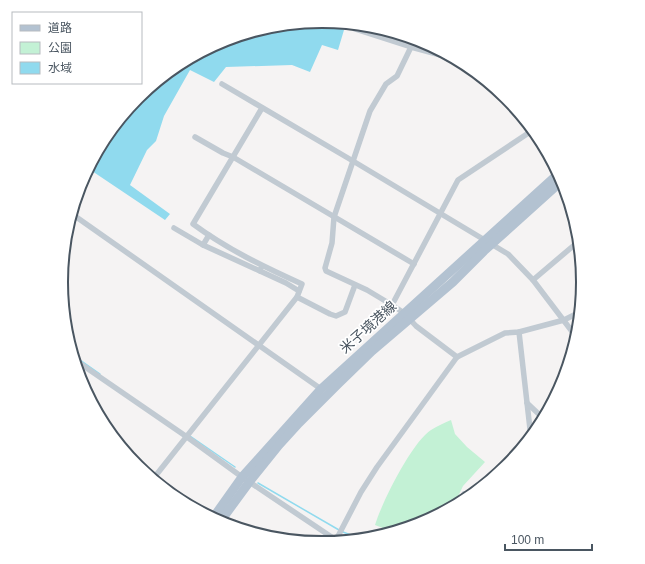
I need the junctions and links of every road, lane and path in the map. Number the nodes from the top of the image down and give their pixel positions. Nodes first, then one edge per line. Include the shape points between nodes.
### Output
1 (361, 31) edge
2 (411, 47) junction
3 (430, 52) edge
4 (222, 84) dead end
5 (262, 108) junction
6 (528, 132) edge
7 (195, 137) dead end
8 (233, 157) junction
9 (353, 161) junction
10 (554, 178) edge
11 (557, 185) edge
12 (441, 214) junction
13 (77, 217) edge
14 (334, 217) junction
15 (174, 228) dead end
16 (209, 236) junction
17 (489, 242) junction
18 (203, 245) junction
19 (574, 246) edge
20 (414, 264) junction
21 (261, 269) junction
22 (533, 280) junction
23 (355, 285) junction
24 (298, 294) junction
25 (392, 305) junction
26 (574, 315) edge
27 (407, 316) junction
28 (564, 320) junction
29 (572, 331) edge
30 (519, 332) junction
31 (259, 346) junction
32 (457, 357) junction
33 (82, 365) edge
34 (321, 389) junction
35 (527, 403) junction
36 (539, 414) edge
37 (530, 429) edge
38 (187, 437) junction
39 (157, 474) edge
40 (246, 479) junction
41 (217, 513) edge
42 (223, 516) edge
43 (339, 535) edge
44 (329, 536) edge

1 - 2 street
2 - 3 street
2 - 9 street via 397,76 386,84 370,111
4 - 5 street
5 - 8 street
5 - 9 street
6 - 12 street via 458,180
7 - 8 street
8 - 14 street
8 - 16 street via 193,224
9 - 12 street
9 - 14 street
10 - 17 main road, 米子境港線
11 - 17 main road, 米子境港線
12 - 17 street
12 - 20 street
13 - 31 street
14 - 20 street
14 - 23 street via 332,243 325,268 326,271
15 - 18 street
16 - 18 street
16 - 21 street
17 - 22 street via 508,254
17 - 27 main road, 米子境港線
18 - 21 street
19 - 22 street
20 - 25 street
21 - 24 street via 302,284
22 - 28 street
23 - 24 street via 345,312 336,316
23 - 25 street
24 - 31 street
25 - 27 street
26 - 28 street
27 - 32 street
27 - 34 main road, 米子境港線
27 - 40 main road, 米子境港線
28 - 29 street
28 - 30 street
30 - 32 street via 505,334
30 - 35 street
31 - 34 street
31 - 38 street
32 - 43 street via 377,467
33 - 38 street
34 - 40 main road, 米子境港線
35 - 36 street
35 - 37 street
38 - 39 street
38 - 40 street
40 - 41 main road, 米子境港線
40 - 42 main road, 米子境港線
40 - 44 street

